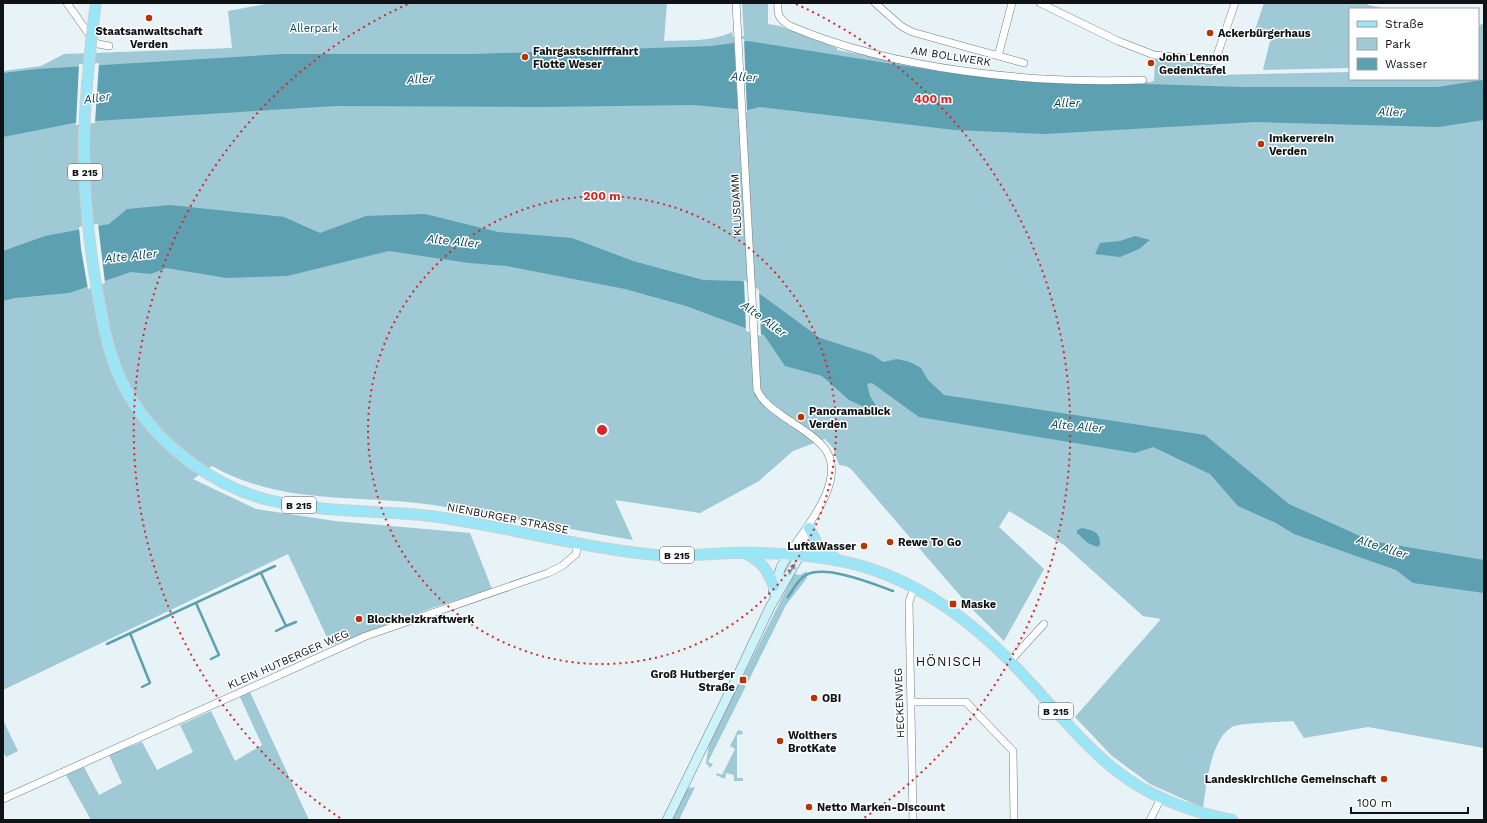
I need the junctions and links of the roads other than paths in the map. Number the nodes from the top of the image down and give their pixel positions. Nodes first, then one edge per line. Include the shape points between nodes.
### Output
1 (67, 3) edge
2 (96, 3) edge
3 (736, 3) edge
4 (778, 3) edge
5 (875, 3) edge
6 (1012, 3) edge
7 (1040, 3) edge
8 (1235, 3) edge
9 (109, 46) dead end
10 (998, 56) junction
11 (1024, 63) dead end
12 (1143, 80) dead end
13 (810, 526) junction
14 (578, 543) junction
15 (745, 553) junction
16 (788, 554) junction
17 (800, 555) junction
18 (840, 561) junction
19 (774, 586) junction
20 (914, 587) junction
21 (770, 607) junction
22 (1044, 624) dead end
23 (1010, 661) junction
24 (912, 702) junction
25 (1161, 798) junction
26 (3, 799) edge
27 (667, 820) edge
28 (913, 820) edge
29 (1014, 820) edge
30 (1150, 820) edge
31 (1232, 820) edge

1 - 9 street via 93,40
2 - 14 main road, NIENBURGER STRASSE / B 215, bridge via 86,90 84,150 93,265 110,354 129,395 158,434 190,462 219,481 272,501 337,511 412,514 449,519
3 - 13 street, KLUSDAMM via 757,390 764,402 820,443 831,459 832,478
4 - 12 street, AM BOLLWERK via 777,13 782,21 790,26 862,51 956,69 1011,76
5 - 10 street via 901,26 912,32
6 - 10 street
7 - 8 street via 1118,41 1154,55 1215,61
10 - 11 street
13 - 16 street
13 - 17 street
13 - 18 main road via 818,545
14 - 15 main road, NIENBURGER STRASSE / B 215 via 626,552 662,555
14 - 26 street, KLEIN HUTBERGER WEG via 576,554 562,566 548,573 366,636
15 - 16 main road, NIENBURGER STRASSE / B 215
15 - 19 main road via 760,562 767,570
16 - 17 main road, NIENBURGER STRASSE / B 215
16 - 19 main road
17 - 18 main road, NIENBURGER STRASSE / B 215
21 -> 17 main road
18 - 20 main road, NIENBURGER STRASSE / B 215 via 881,572
19 - 21 main road
20 - 23 main road, NIENBURGER STRASSE / B 215 via 971,624
20 - 24 street, HECKENWEG via 909,602
21 - 27 main road
22 - 23 street
23 - 25 main road, NIENBURGER STRASSE / B 215 via 1093,751 1120,774
24 - 28 street, HECKENWEG
24 - 29 street via 966,702 1013,752
25 - 30 street
25 - 31 main road, NIENBURGER STRASSE / B 215 via 1183,807

